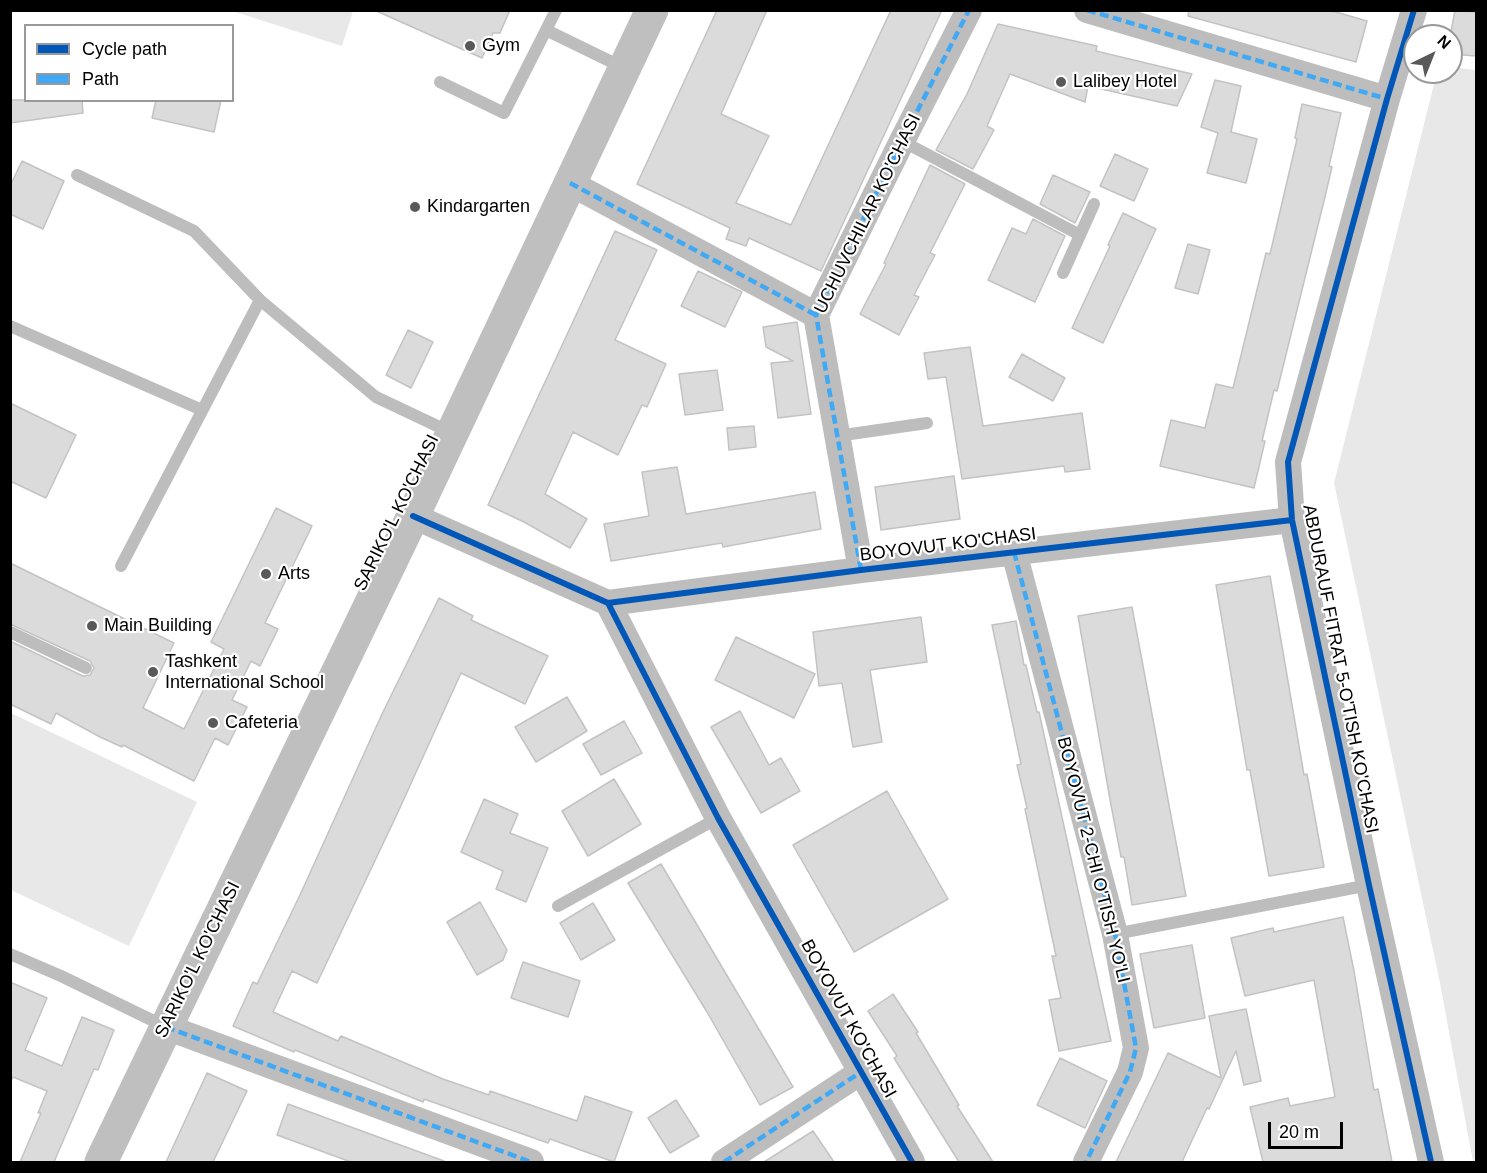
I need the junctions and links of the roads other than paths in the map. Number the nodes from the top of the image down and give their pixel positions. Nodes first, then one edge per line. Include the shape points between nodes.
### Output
1 (556, 10) edge
2 (652, 10) edge
3 (969, 10) edge
4 (1088, 10) edge
5 (1414, 10) edge
6 (546, 30) junction
7 (625, 69) junction
8 (440, 82) dead end
9 (1387, 99) junction
10 (902, 141) junction
11 (77, 175) dead end
12 (570, 183) junction
13 (1094, 204) dead end
14 (1080, 235) junction
15 (1063, 273) dead end
16 (260, 300) junction
17 (816, 315) junction
18 (10, 326) edge
19 (202, 410) junction
20 (927, 423) dead end
21 (452, 433) junction
22 (837, 436) junction
23 (413, 516) junction
24 (1292, 520) junction
25 (1014, 552) junction
26 (121, 566) dead end
27 (861, 570) junction
28 (608, 603) junction
29 (10, 632) edge
30 (86, 668) dead end
31 (718, 818) junction
32 (1369, 885) junction
33 (558, 906) dead end
34 (1114, 934) junction
35 (10, 954) edge
36 (166, 1027) junction
37 (861, 1072) junction
38 (101, 1162) edge
39 (531, 1162) edge
40 (724, 1162) edge
41 (912, 1162) edge
42 (1086, 1162) edge
43 (1431, 1162) edge

1 - 6 lane
2 - 7 main road, SARIKO'L KO'CHASI
3 - 10 street, UCHUVCHILAR KO'CHASI
4 - 9 street
5 - 9 street, ABDURAUF FITRAT 5-O'TISH KO'CHASI
6 - 7 lane
6 - 8 lane via 504,112
7 - 12 main road, SARIKO'L KO'CHASI
9 - 24 street, ABDURAUF FITRAT 5-O'TISH KO'CHASI via 1288,462
10 - 14 lane
10 - 17 street, UCHUVCHILAR KO'CHASI
11 - 16 lane via 194,231
12 - 17 street
12 - 21 main road, SARIKO'L KO'CHASI
13 - 14 lane
14 - 15 lane
16 - 19 lane
16 - 21 lane via 375,397
17 - 22 street, UCHUVCHILAR KO'CHASI
18 - 19 lane
19 - 26 lane
20 - 22 lane
21 - 23 main road, SARIKO'L KO'CHASI
22 - 27 street, UCHUVCHILAR KO'CHASI
23 - 28 street
23 - 36 main road, SARIKO'L KO'CHASI
24 - 25 street, BOYOVUT KO'CHASI
24 - 32 street, ABDURAUF FITRAT 5-O'TISH KO'CHASI
25 - 27 street, BOYOVUT KO'CHASI
25 - 34 street, BOYOVUT 2-CHI O'TISH YO'LI
27 - 28 street, BOYOVUT KO'CHASI
28 - 31 street, BOYOVUT KO'CHASI
29 - 30 lane
31 - 33 lane
31 - 37 street, BOYOVUT KO'CHASI
32 - 34 lane
32 - 43 street, ABDURAUF FITRAT 5-O'TISH KO'CHASI
34 - 42 street, BOYOVUT 2-CHI O'TISH YO'LI via 1136,1048 1130,1072
35 - 36 lane
36 - 38 main road, SARIKO'L KO'CHASI
36 - 39 street
37 - 40 street
37 - 41 street, BOYOVUT KO'CHASI

